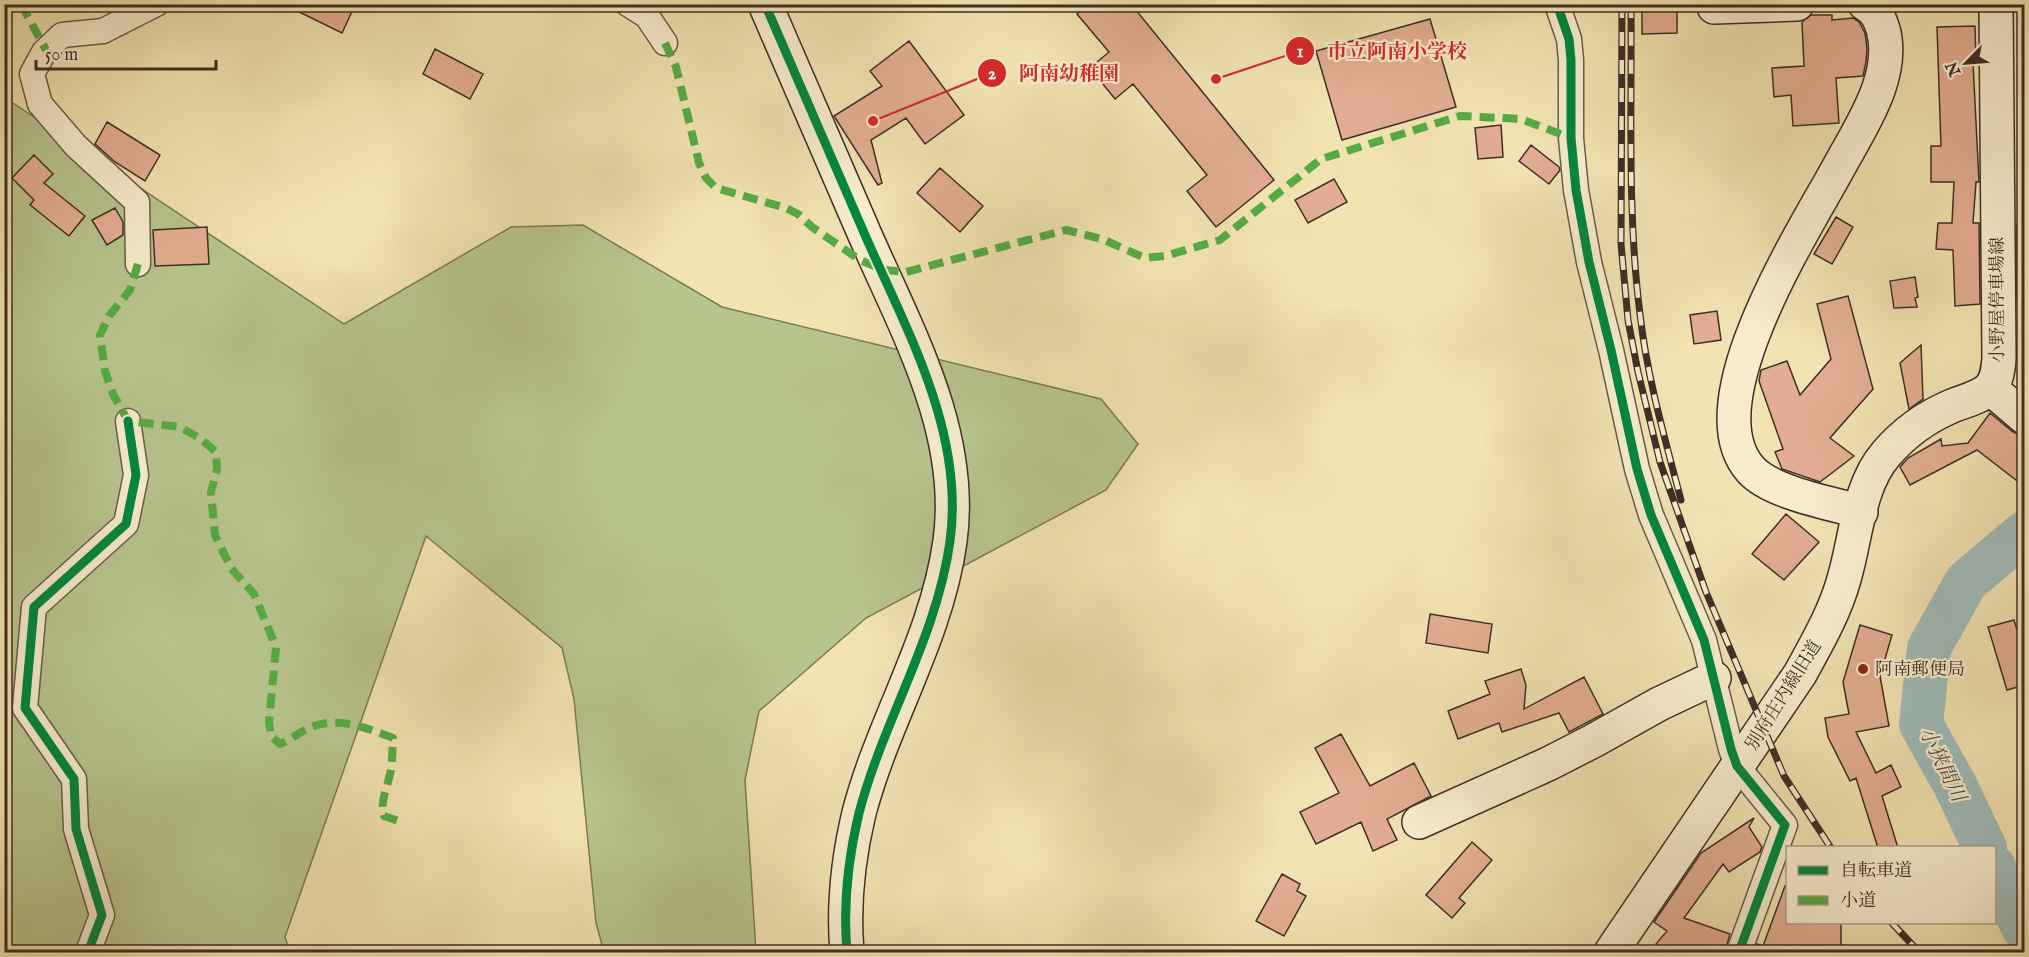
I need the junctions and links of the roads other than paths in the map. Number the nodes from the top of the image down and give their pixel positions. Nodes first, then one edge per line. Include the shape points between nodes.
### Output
1 (156, 4) edge
2 (627, 4) edge
3 (765, 4) edge
4 (1557, 4) edge
5 (1715, 4) edge
6 (1797, 4) edge
7 (1865, 4) edge
8 (1996, 4) edge
9 (665, 43) dead end
10 (138, 264) dead end
11 (1989, 388) junction
12 (2025, 417) edge
13 (128, 421) dead end
14 (1861, 512) junction
15 (1714, 678) junction
16 (1737, 766) junction
17 (1419, 822) dead end
18 (88, 952) edge
19 (847, 952) edge
20 (1611, 952) edge
21 (1739, 952) edge

1 - 10 street via 104,31 62,34 44,52 32,74 40,104 76,146 137,202
2 - 9 street via 646,16
3 - 19 street via 916,354 941,421 950,473 950,541 939,590 870,780 852,844 846,906
4 - 15 street via 1569,39 1570,128 1576,190 1637,469 1704,640
5 - 6 street via 1714,7
7 - 14 street via 1876,13 1885,37 1879,87 1764,306 1734,395 1735,431 1742,456 1759,477 1783,489
8 - 11 street, 小野屋停車場線 via 1999,359 1995,380
11 - 12 street
11 - 14 street, 小野屋停車場線 via 1910,430 1873,473
13 - 18 street via 136,475 126,524 34,607 25,708 74,779 76,829 102,915
14 - 16 street, 別府庄内線旧道 via 1845,578 1828,621 1800,674
15 - 16 street
15 - 17 street via 1548,764
16 - 20 street, 別府庄内線旧道
16 - 21 street via 1785,825

